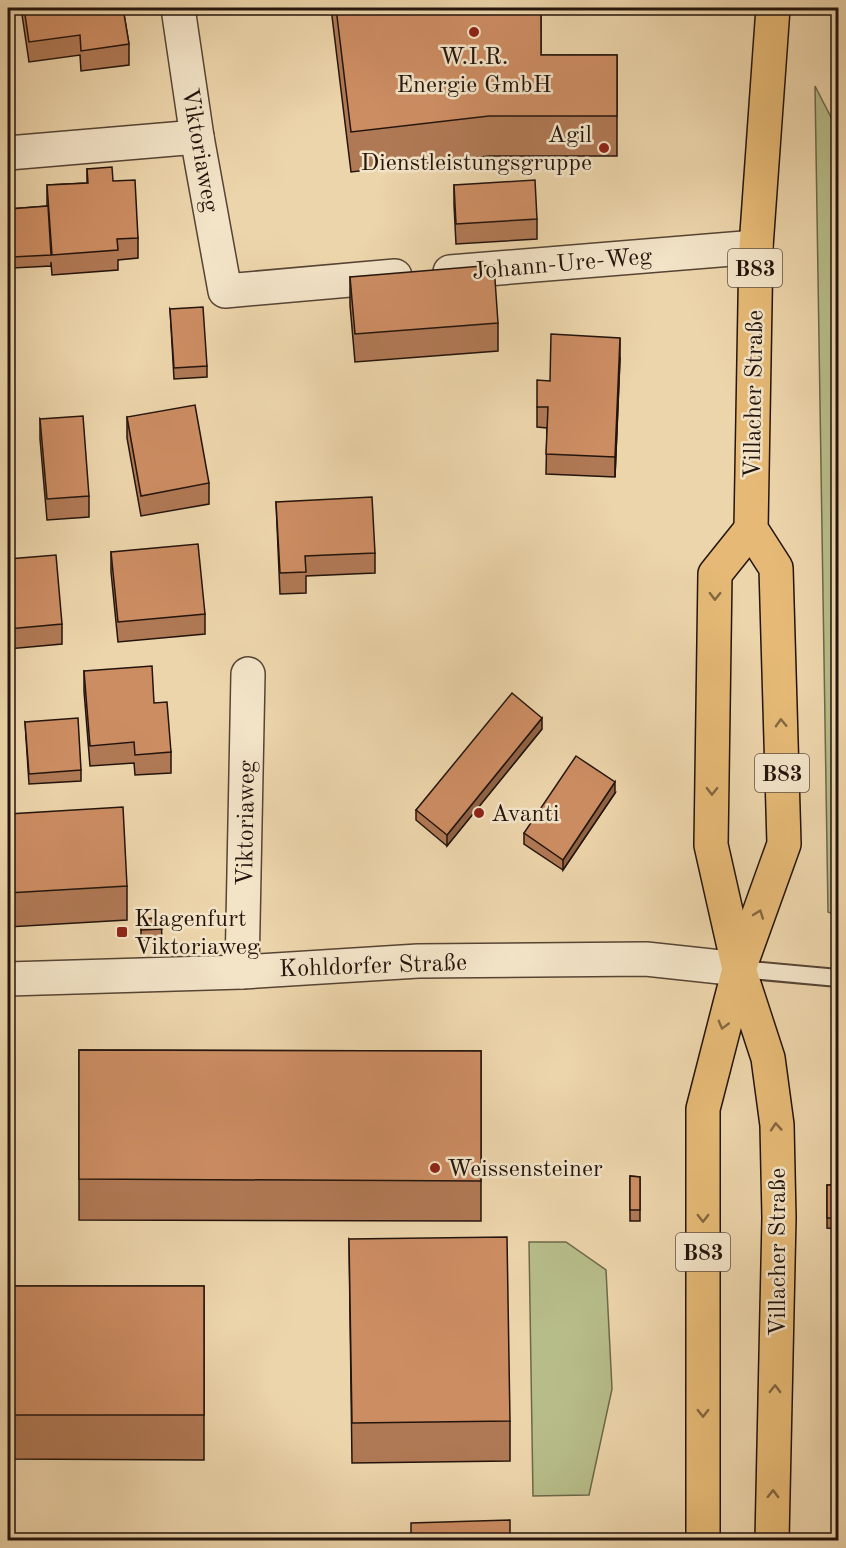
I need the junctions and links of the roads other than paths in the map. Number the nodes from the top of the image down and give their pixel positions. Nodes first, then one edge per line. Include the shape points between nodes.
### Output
1 (178, 8) edge
2 (773, 8) edge
3 (197, 137) junction
4 (8, 153) edge
5 (756, 247) junction
6 (225, 291) joint
7 (751, 529) junction
8 (248, 674) dead end
9 (739, 969) junction
10 (242, 972) junction
11 (838, 978) edge
12 (8, 979) edge
13 (703, 1540) edge
14 (772, 1540) edge

1 - 3 street, Viktoriaweg
2 - 5 main road, Villacher Straße / B83
3 - 4 street
3 - 6 street, Viktoriaweg
5 - 6 street, Johann-Ure-Weg
5 - 7 main road, Villacher Straße / B83
7 -> 9 main road, Villacher Straße / B83 via 716,574 711,845
9 -> 7 main road, Villacher Straße / B83 via 784,844 776,568
8 - 10 street, Viktoriaweg
9 - 10 street, Kohldorfer Straße via 646,959 418,961
9 - 11 lane
9 -> 13 main road, Villacher Straße / B83 via 703,1109
14 -> 9 main road, Villacher Straße / B83 via 779,1218 777,1125 768,1059
10 - 12 street, Kohldorfer Straße

